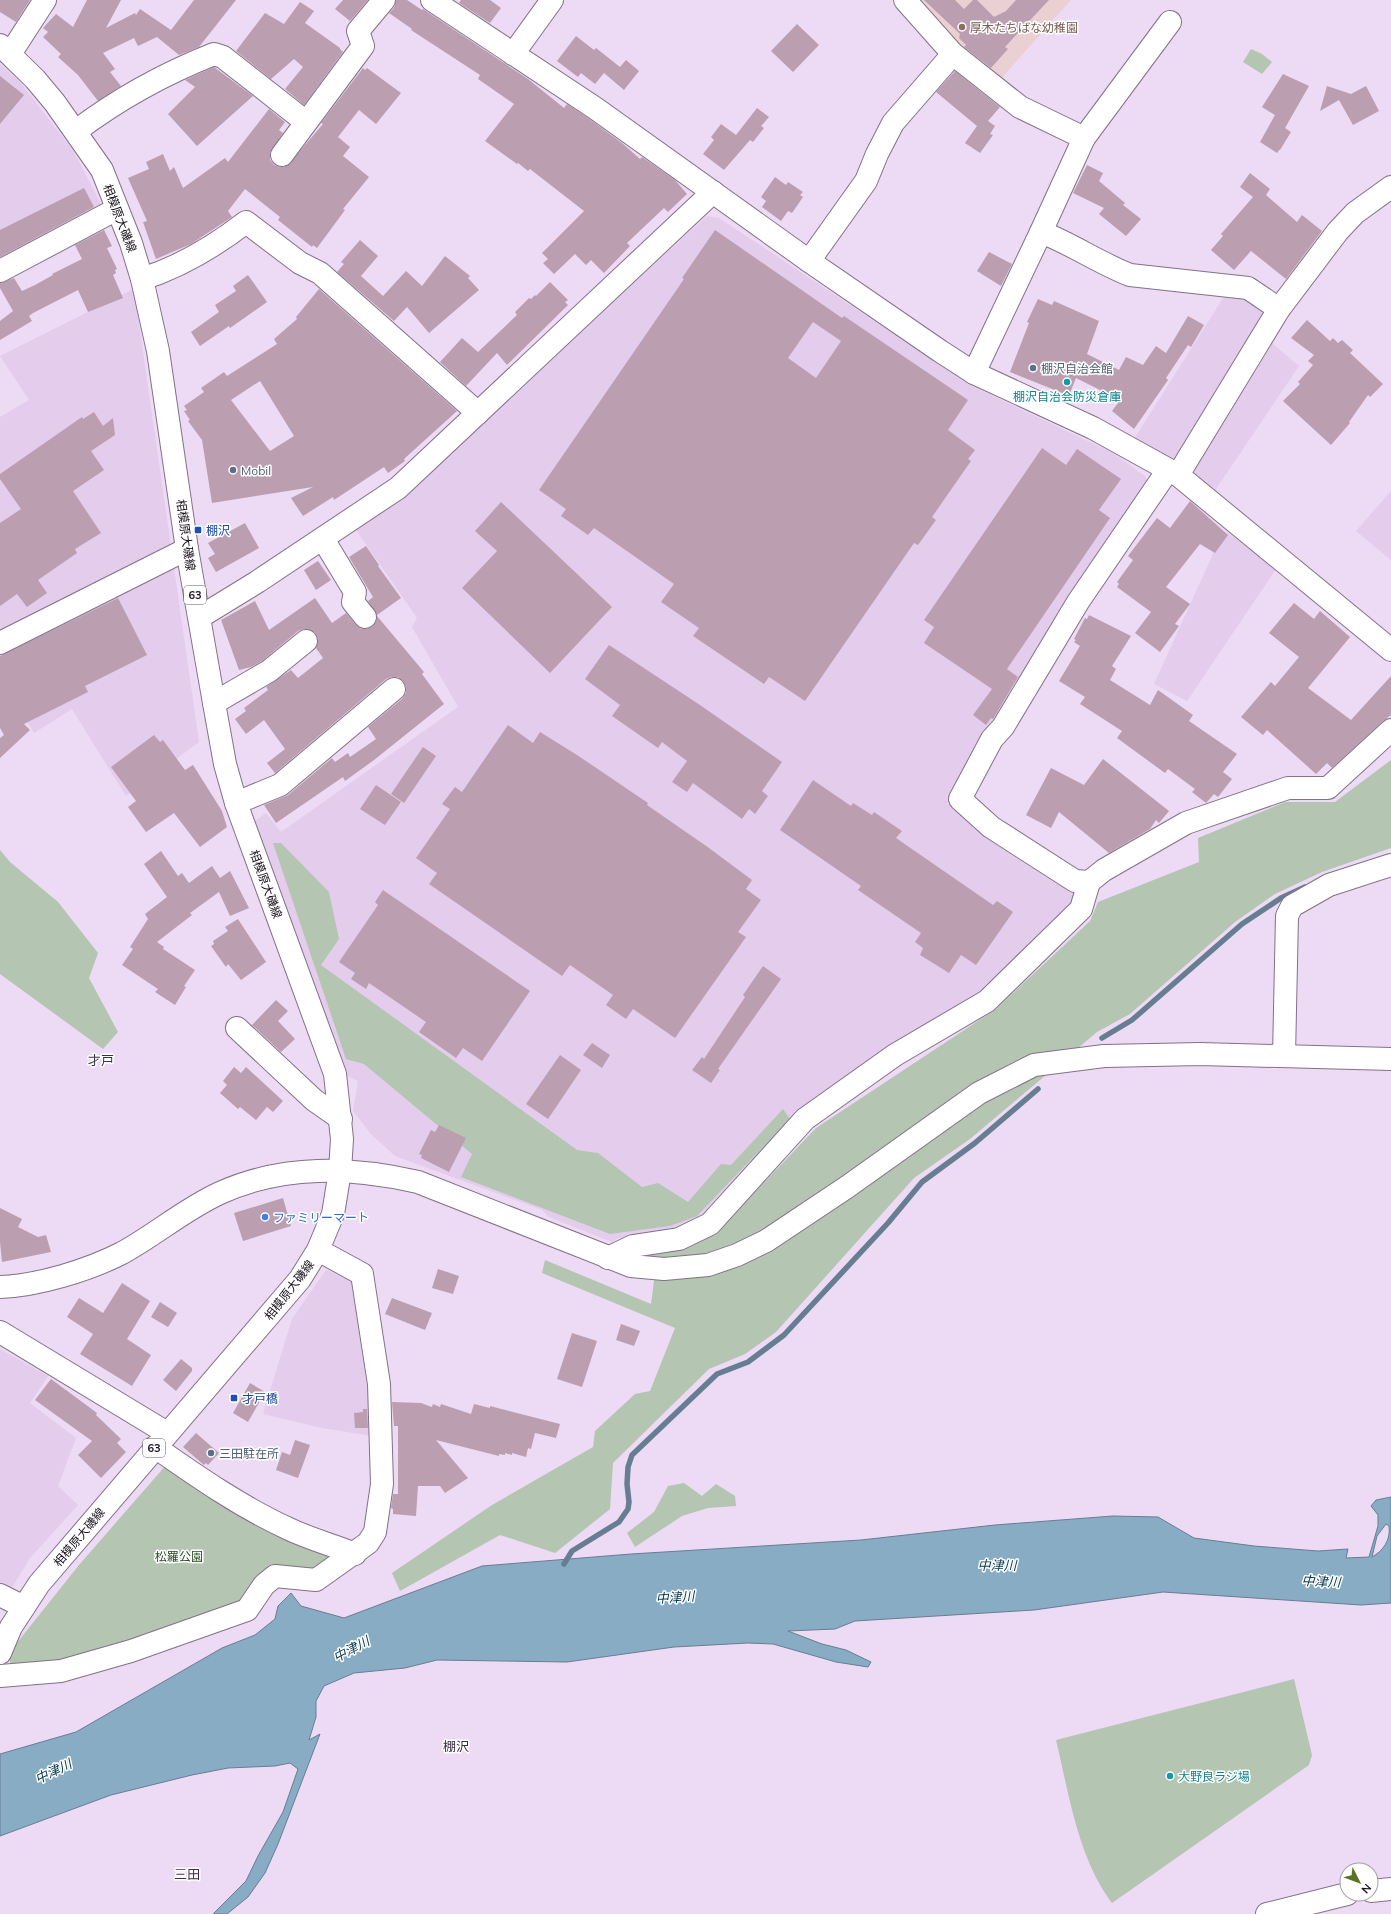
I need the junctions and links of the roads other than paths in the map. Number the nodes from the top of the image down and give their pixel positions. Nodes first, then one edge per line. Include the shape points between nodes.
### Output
1 (45, 0) edge
2 (384, 0) edge
3 (432, 0) edge
4 (552, 0) edge
5 (905, 0) edge
6 (1170, 22) dead end
7 (5, 50) edge
8 (513, 54) junction
9 (953, 54) junction
10 (306, 122) junction
11 (76, 131) junction
12 (1084, 138) junction
13 (282, 155) dead end
14 (713, 192) junction
15 (1388, 194) edge
16 (117, 209) junction
17 (1041, 232) junction
18 (809, 261) junction
19 (0, 271) edge
20 (142, 278) junction
21 (1279, 309) junction
22 (974, 373) junction
23 (478, 413) junction
24 (1173, 473) junction
25 (323, 539) junction
26 (187, 549) junction
27 (365, 616) dead end
28 (200, 617) junction
29 (0, 643) edge
30 (1391, 650) edge
31 (300, 652) dead end
32 (394, 689) dead end
33 (214, 703) junction
34 (1391, 730) edge
35 (236, 803) junction
36 (1391, 865) edge
37 (1089, 882) junction
38 (237, 1028) dead end
39 (1284, 1056) junction
40 (1391, 1059) edge
41 (341, 1119) junction
42 (340, 1171) junction
43 (318, 1250) junction
44 (608, 1258) junction
45 (0, 1287) edge
46 (0, 1332) edge
47 (161, 1440) junction
48 (355, 1554) junction
49 (0, 1595) edge
50 (24, 1607) junction
51 (0, 1653) edge
52 (0, 1676) edge
53 (1391, 1889) edge
54 (1379, 1890) edge
55 (1339, 1896) edge
56 (1267, 1914) edge

1 - 7 street
2 - 10 street via 358,31 363,46
3 - 8 street
4 - 8 street
5 - 9 street
6 - 12 street
7 - 11 street, 相模原大磯線 / 63 via 35,79
8 - 14 street via 595,108
9 - 12 street via 1020,107
9 - 18 street via 893,123 866,181
10 - 11 street via 223,57 214,54 178,69 92,118
10 - 13 street
11 - 16 street, 相模原大磯線 / 63 via 102,170
12 - 17 street
14 - 18 street
14 - 23 street
15 - 21 street via 1355,213 1338,231
16 - 19 street
16 - 20 street, 相模原大磯線 / 63
17 - 21 street via 1067,242 1114,269 1130,275 1248,288
17 - 22 street
18 - 22 street
20 - 23 street via 168,271 226,238 246,222 300,263 320,273
20 - 26 street, 相模原大磯線 / 63 via 158,350
21 - 24 street
22 - 24 street via 1093,428
23 - 25 street via 398,488
24 - 30 street
24 - 37 street via 1078,602 1004,728 992,739 960,799 991,827 1075,881
25 - 27 street via 361,588 353,602
25 - 28 street
26 - 28 street, 相模原大磯線 / 63
26 - 29 street
28 - 33 street, 相模原大磯線 / 63
31 - 33 street
32 - 35 street via 355,733 280,785
33 - 35 street, 相模原大磯線 / 63 via 225,764
34 - 37 street via 1328,788 1288,788 1186,823 1104,870
35 - 41 street, 相模原大磯線 / 63 via 334,1074
36 - 39 street via 1329,885 1292,906 1287,916
37 - 44 street via 1080,909 987,1000 895,1055 805,1119 710,1224 680,1239 633,1246
38 - 41 street via 314,1100
39 - 40 street
39 - 44 street via 1104,1056 1034,1065 979,1093 806,1215 766,1241 737,1255 708,1265 664,1269 631,1266
41 - 42 street, 相模原大磯線 / 63
42 - 43 street, 相模原大磯線 / 63 via 333,1214
42 - 44 street via 392,1176 418,1182
42 - 45 street via 312,1170 287,1173 249,1182 219,1193 122,1253 89,1268 58,1277
43 - 47 street, 相模原大磯線 / 63 via 285,1299
43 - 48 street via 362,1274 379,1384 382,1484 375,1532 368,1544
46 - 47 street
47 - 48 street via 209,1486 289,1529
47 - 50 street, 相模原大磯線 / 63 via 39,1584
48 - 52 street via 316,1580 275,1576 264,1585 247,1610 131,1651 61,1671
49 - 50 street
50 - 51 street, 相模原大磯線 / 63 via 11,1627
53 - 54 street
55 - 56 street

